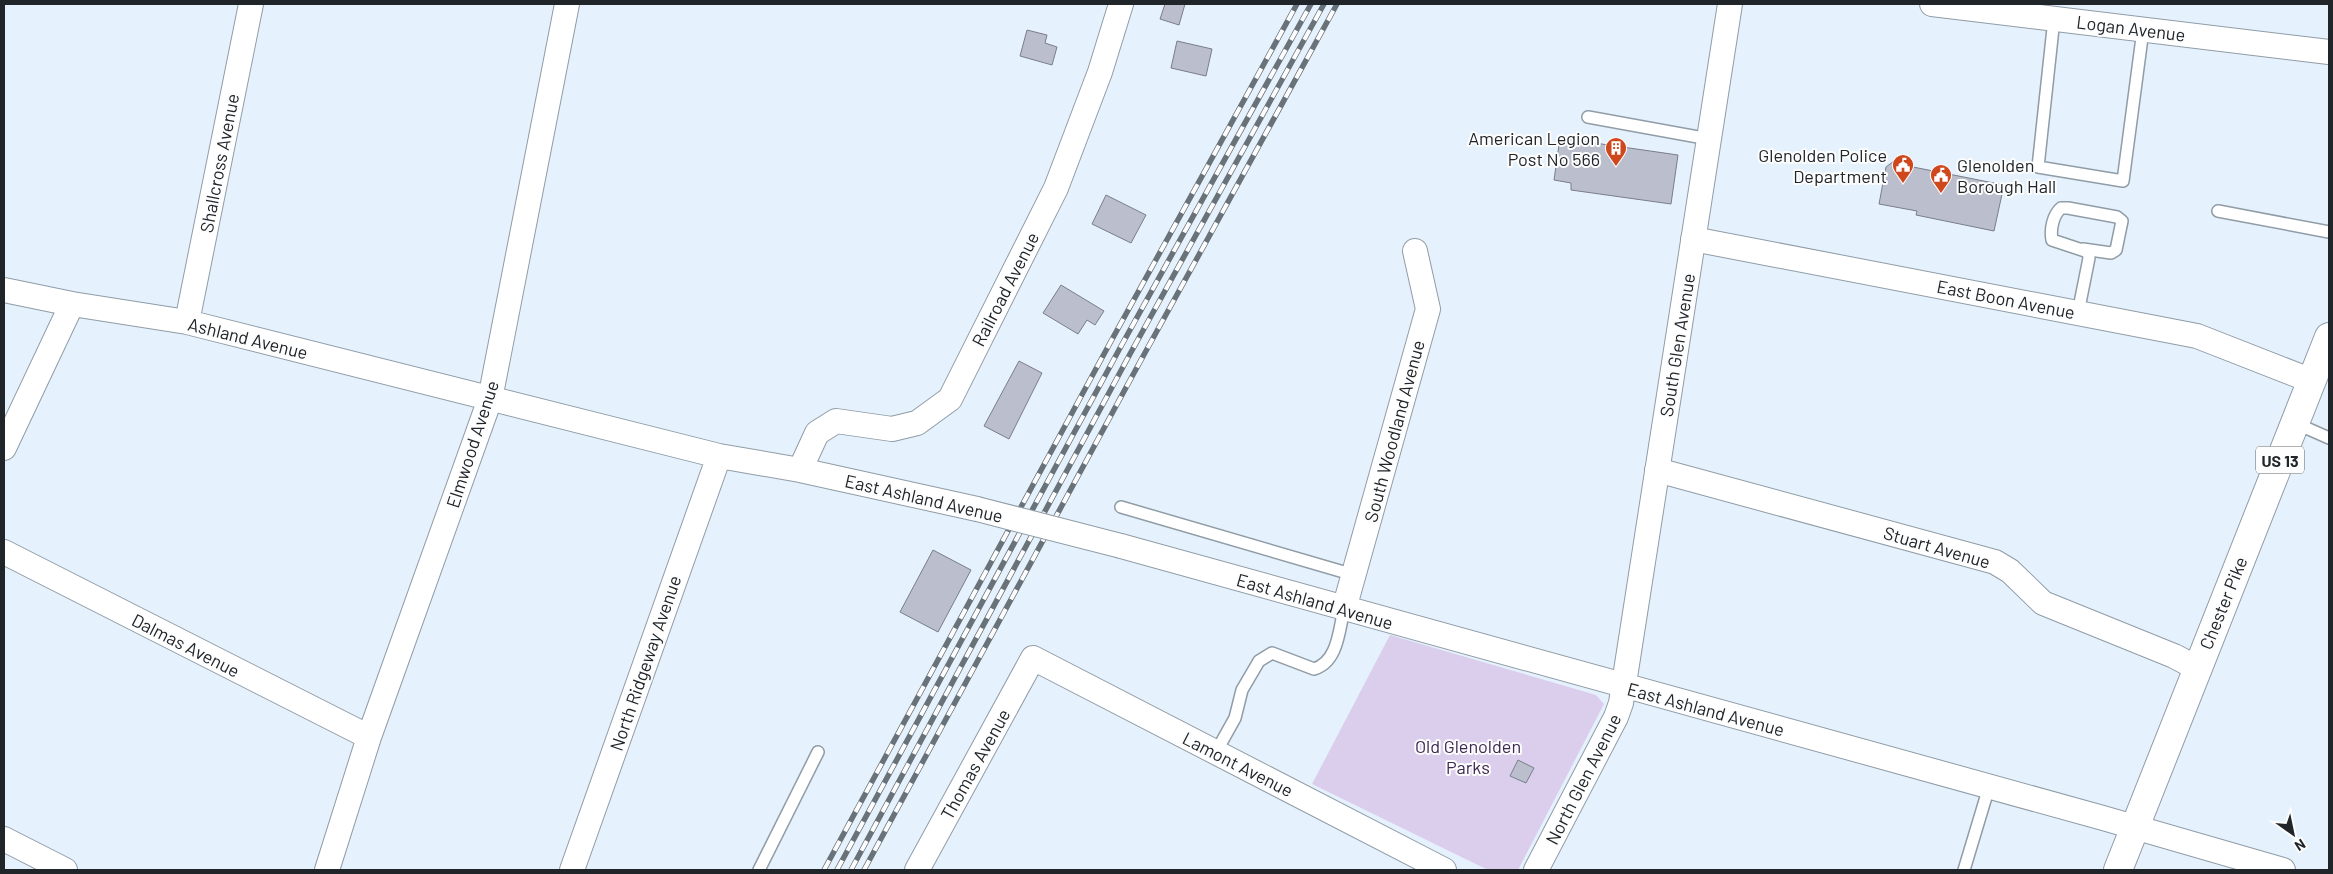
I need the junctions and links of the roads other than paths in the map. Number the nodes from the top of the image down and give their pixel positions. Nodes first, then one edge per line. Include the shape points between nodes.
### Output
1 (251, 4) edge
2 (567, 4) edge
3 (1121, 4) edge
4 (1730, 4) edge
5 (1932, 4) edge
6 (2054, 19) junction
7 (2143, 30) junction
8 (2329, 52) edge
9 (1588, 117) dead end
10 (1709, 139) junction
11 (2218, 211) dead end
12 (2329, 232) edge
13 (1694, 239) junction
14 (2083, 249) junction
15 (1415, 251) dead end
16 (4, 290) edge
17 (72, 304) junction
18 (2078, 313) junction
19 (187, 322) junction
20 (2329, 337) edge
21 (2312, 381) junction
22 (490, 399) junction
23 (2295, 424) junction
24 (2329, 438) edge
25 (4, 448) edge
26 (719, 456) junction
27 (800, 470) junction
28 (1657, 470) junction
29 (1121, 507) dead end
30 (4, 552) edge
31 (1354, 575) junction
32 (1344, 610) junction
33 (1033, 658) joint
34 (2197, 668) junction
35 (1624, 687) junction
36 (369, 738) junction
37 (818, 752) dead end
38 (1216, 752) junction
39 (1989, 787) junction
40 (2134, 828) junction
41 (4, 840) edge
42 (2246, 865) edge
43 (65, 870) edge
44 (327, 870) edge
45 (572, 870) edge
46 (759, 870) edge
47 (917, 870) edge
48 (1444, 870) edge
49 (1536, 870) edge
50 (1964, 870) edge
51 (2118, 870) edge
52 (2283, 870) edge

1 - 19 street, Shallcross Avenue
2 - 22 street, Elmwood Avenue
3 - 27 street, Railroad Avenue via 1100,72 1056,188 950,399 917,423 892,428 836,421 817,433
4 - 10 street, South Glen Avenue
5 - 6 street, Logan Avenue
6 - 7 street, Logan Avenue
6 - 7 lane via 2038,167 2123,181
7 - 8 street, Logan Avenue
9 - 10 lane
10 - 13 street, South Glen Avenue
11 - 12 lane
13 - 18 street, East Boon Avenue
13 - 28 street, South Glen Avenue
14 - 14 lane via 2052,240 2055,213 2061,208 2117,217 2122,222 2116,250 2111,253
14 - 18 lane via 2089,258
15 - 31 street, South Woodland Avenue via 1428,308
16 - 17 street, Ashland Avenue
17 - 19 street, Ashland Avenue
17 - 25 street
18 - 21 street, East Boon Avenue via 2197,336
19 - 22 street, Ashland Avenue
20 - 21 main road, Chester Pike / US 13
21 - 23 main road, Chester Pike / US 13
22 - 26 street, East Ashland Avenue
22 - 36 street, Elmwood Avenue
23 - 24 lane
23 - 34 main road, Chester Pike / US 13
26 - 27 street, East Ashland Avenue
26 - 45 street, North Ridgeway Avenue
27 - 32 street, East Ashland Avenue, bridge via 977,509 1121,546
28 - 34 street, Stuart Avenue via 1995,562 2010,571 2043,603
28 - 35 street, South Glen Avenue
29 - 31 lane
30 - 36 street, Dalmas Avenue
31 - 32 street, South Woodland Avenue
32 - 35 street, East Ashland Avenue
32 - 38 lane via 1332,654 1321,667 1314,668 1272,653 1259,660 1242,690 1235,718
33 - 38 street, Lamont Avenue
33 - 47 street, Thomas Avenue
34 - 40 main road, Chester Pike / US 13
35 - 39 street, East Ashland Avenue
35 - 49 street, North Glen Avenue via 1616,717
36 - 44 street, Elmwood Avenue
37 - 46 lane
38 - 48 street, Lamont Avenue
39 - 40 street, East Ashland Avenue
39 - 50 lane
40 - 42 street, East Ashland Avenue
40 - 51 main road, Chester Pike / US 13
41 - 43 street
42 - 52 street, East Ashland Avenue

